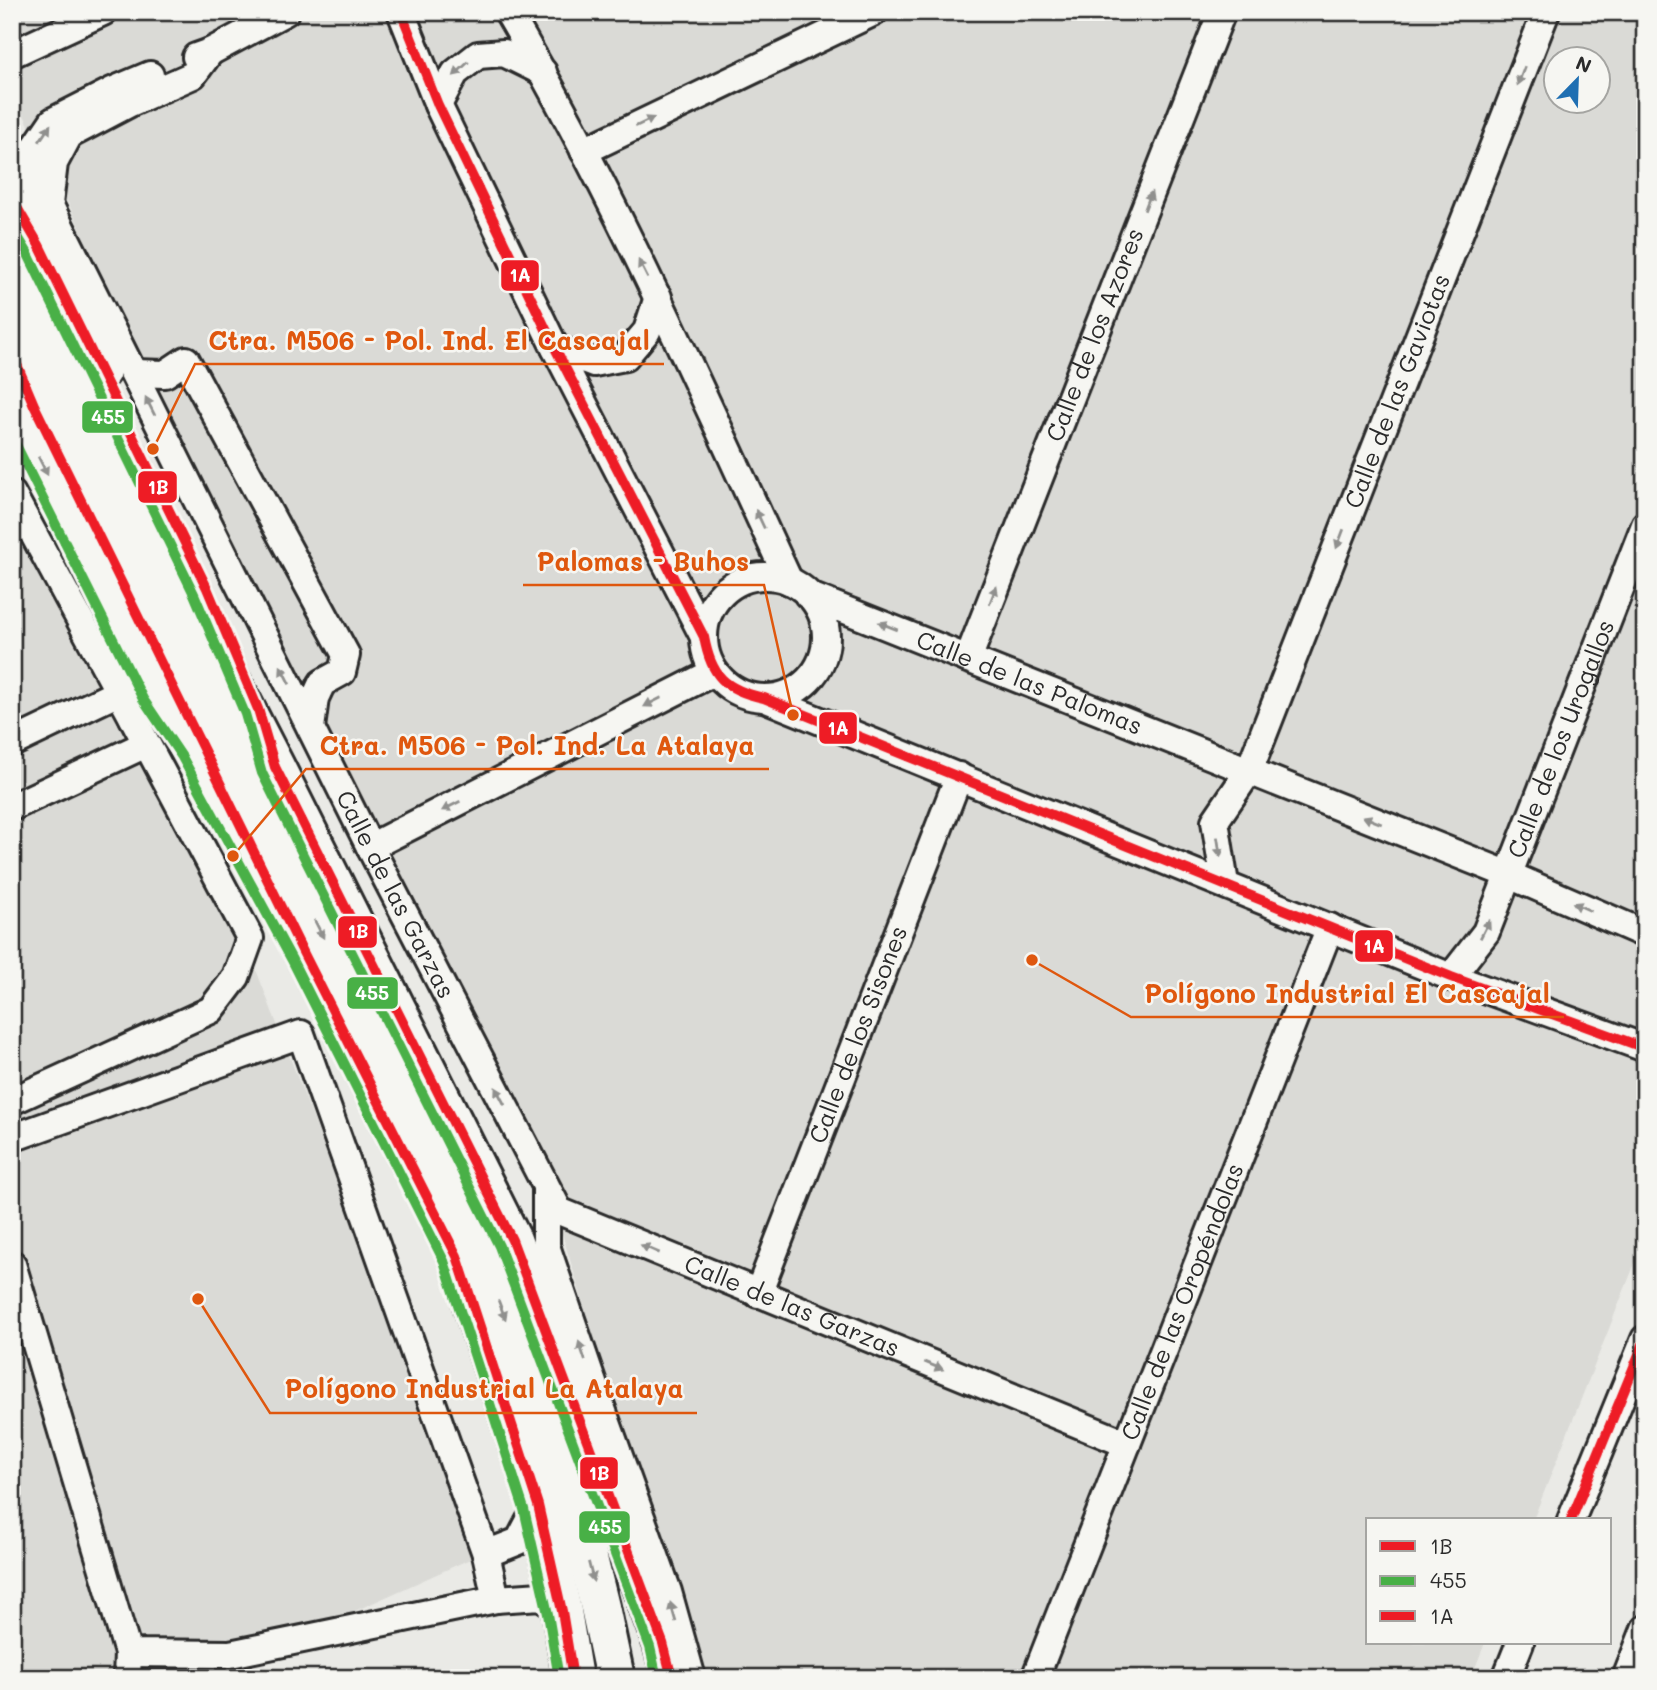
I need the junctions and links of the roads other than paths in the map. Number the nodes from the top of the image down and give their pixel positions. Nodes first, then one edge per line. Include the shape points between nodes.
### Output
1 (103, 12) edge
2 (285, 12) edge
3 (401, 12) edge
4 (508, 12) edge
5 (874, 12) edge
6 (1222, 12) edge
7 (1546, 12) edge
8 (210, 51) junction
9 (12, 54) edge
10 (543, 72) junction
11 (438, 105) junction
12 (584, 151) junction
13 (12, 200) edge
14 (26, 250) edge
15 (657, 297) junction
16 (12, 321) edge
17 (555, 348) junction
18 (12, 352) edge
19 (134, 373) junction
20 (12, 405) edge
21 (12, 494) edge
22 (1645, 525) edge
23 (798, 588) junction
24 (704, 637) junction
25 (968, 659) junction
26 (715, 672) junction
27 (119, 692) junction
28 (156, 693) junction
29 (764, 698) junction
30 (133, 718) junction
31 (311, 728) junction
32 (12, 743) edge
33 (146, 744) junction
34 (1250, 771) junction
35 (959, 776) junction
36 (12, 807) edge
37 (370, 847) junction
38 (1507, 874) junction
39 (1224, 884) junction
40 (1330, 927) junction
41 (1645, 934) edge
42 (304, 954) junction
43 (1451, 977) junction
44 (1645, 1048) edge
45 (12, 1101) edge
46 (12, 1138) edge
47 (546, 1185) junction
48 (12, 1264) edge
49 (758, 1294) junction
50 (1645, 1339) edge
51 (1127, 1444) junction
52 (590, 1451) junction
53 (538, 1505) junction
54 (1571, 1518) edge
55 (486, 1554) junction
56 (496, 1600) junction
57 (562, 1611) junction
58 (1645, 1629) edge
59 (1520, 1644) edge
60 (127, 1665) edge
61 (573, 1678) edge
62 (615, 1678) edge
63 (644, 1678) edge
64 (672, 1678) edge
65 (692, 1678) edge
66 (1035, 1678) edge
67 (1506, 1678) edge
68 (1626, 1678) edge

1 - 9 street
2 - 8 street
3 - 11 street
4 - 10 street
12 -> 5 street
25 -> 6 street, Calle de los Azores
7 -> 34 street, Calle de las Gaviotas
14 -> 8 street via 32,152 53,121 111,91
8 - 19 street, Calle de las Garzas via 193,75 69,135 54,163 49,204
10 -> 11 street via 504,53 478,55 455,73
10 - 12 street
11 - 17 street
15 -> 12 street
13 - 14 highway
14 - 52 highway via 207,588 258,709 275,766 512,1240
15 - 17 street via 647,331 625,357 594,363
23 -> 15 street
16 -> 62 highway via 457,1202 574,1502
17 - 24 street
18 - 42 highway
31 -> 19 street, Calle de las Garzas
19 - 31 street via 165,374 186,360 346,655 342,672 322,682
20 -> 28 street
21 - 27 street
22 - 38 street, Calle de los Urogallos
23 - 24 street via 769,576 731,586 716,600
25 -> 23 street, Calle de las Palomas
23 - 29 street via 820,611 824,651 803,685 785,695
24 - 26 street
25 - 34 street, Calle de las Palomas
26 - 29 street via 728,686
26 -> 37 street
27 - 30 street
27 - 32 street
28 - 30 street
28 - 42 street via 194,750
29 - 35 street
30 - 33 street
31 - 37 street, Calle de las Garzas
33 - 36 street
33 - 45 street via 250,938 236,977 211,1010
38 -> 34 street, Calle de las Palomas
34 -> 39 street via 1215,821
35 - 39 street
35 - 49 street, Calle de los Sisones
47 -> 37 street, Calle de las Garzas
41 -> 38 street, Calle de las Palomas
43 -> 38 street via 1486,932
39 - 40 street
40 - 43 street
40 - 51 street, Calle de las Oropéndolas
42 - 53 highway via 457,1256
43 - 44 street
46 - 55 street via 301,1034
49 -> 47 street, Calle de las Garzas via 559,1211
65 -> 47 street via 668,1592 546,1246
48 - 60 street
49 -> 51 street, Calle de las Garzas
50 - 54 street
51 - 66 street, Calle de las Oropéndolas
52 - 63 highway
52 - 64 highway
53 - 55 street via 519,1541
53 - 57 highway
55 - 56 street
56 - 57 street via 541,1596
56 - 60 street via 230,1654
57 - 61 highway
58 - 68 street
59 - 67 street

